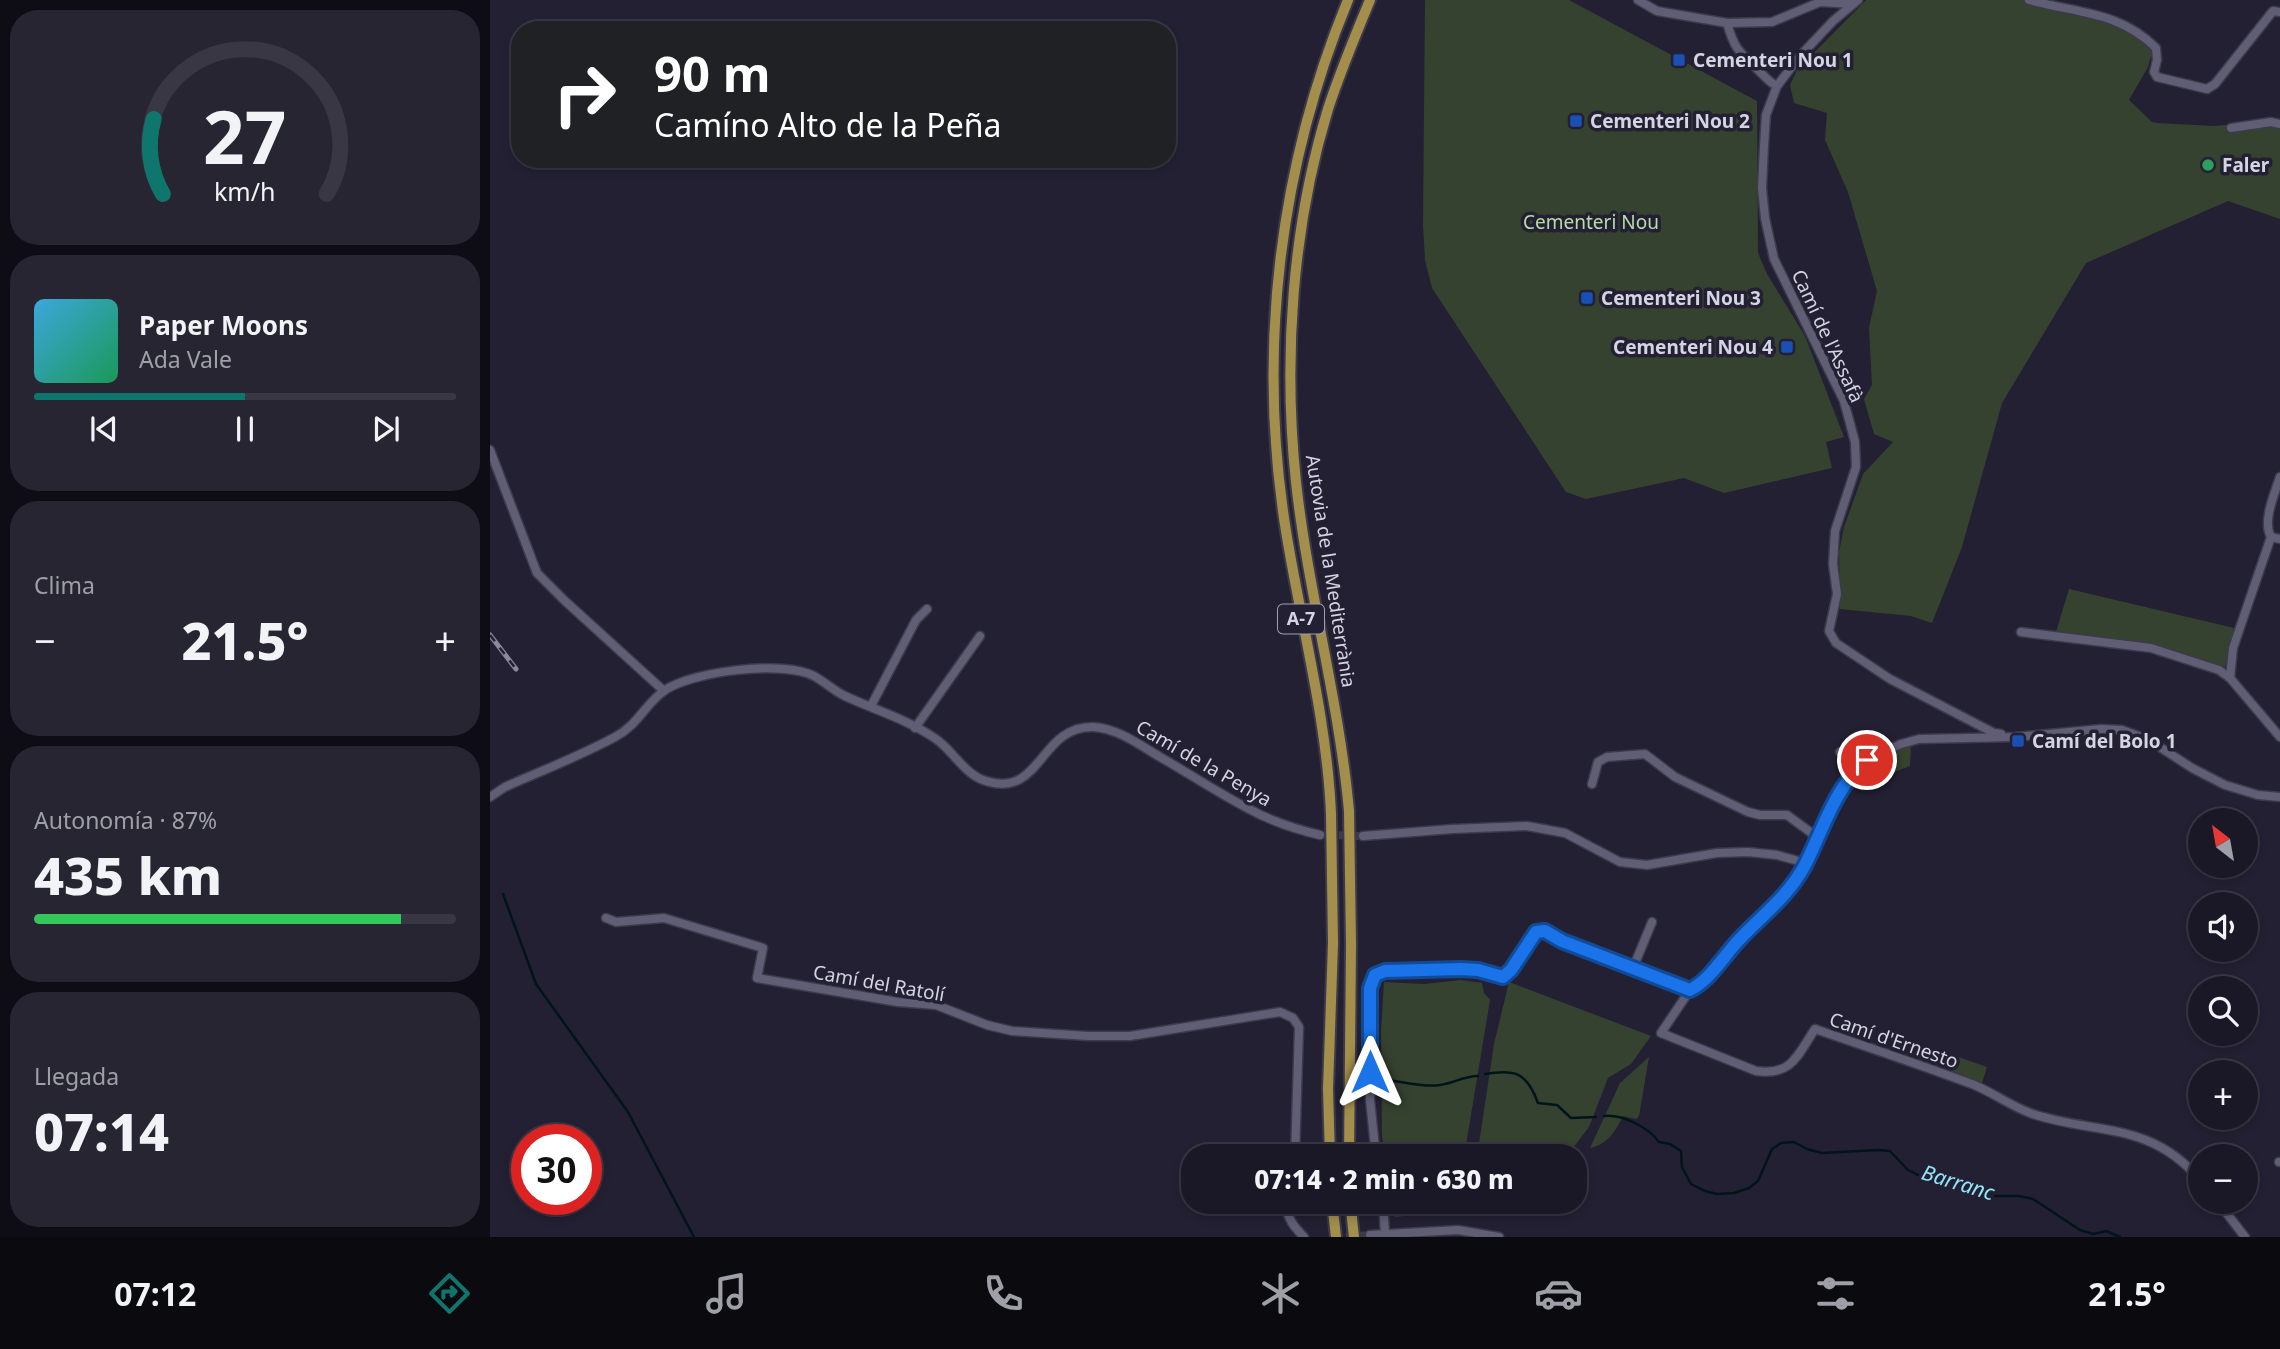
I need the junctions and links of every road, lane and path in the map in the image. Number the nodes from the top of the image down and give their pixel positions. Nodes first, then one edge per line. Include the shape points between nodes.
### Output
1 (1348, 0) edge
2 (1370, 0) edge
3 (1638, 0) edge
4 (2029, 0) edge
5 (1856, 2) edge
6 (2280, 12) edge
7 (1727, 23) junction
8 (1777, 86) junction
9 (2280, 124) edge
10 (2231, 128) dead end
11 (490, 450) edge
12 (2280, 477) edge
13 (490, 481) edge
14 (503, 483) junction
15 (2270, 537) junction
16 (2280, 539) edge
17 (927, 609) dead end
18 (2021, 632) dead end
19 (979, 636) dead end
20 (2230, 678) junction
21 (664, 691) junction
22 (870, 706) junction
23 (915, 728) junction
24 (2016, 737) junction
25 (2280, 737) edge
26 (1872, 740) dead end
27 (1840, 752) dead end
28 (1861, 759) junction
29 (1856, 769) junction
30 (1592, 785) dead end
31 (490, 797) edge
32 (2280, 797) edge
33 (1320, 835) tunnel mouth
34 (1363, 836) tunnel mouth
35 (1817, 837) junction
36 (1806, 863) junction
37 (606, 918) dead end
38 (1652, 922) dead end
39 (1633, 968) junction
40 (1690, 990) junction
41 (1295, 1144) edge
42 (1330, 1144) edge
43 (1349, 1144) edge
44 (1375, 1144) edge
45 (2188, 1169) edge
46 (1288, 1214) edge
47 (1333, 1214) edge
48 (1352, 1214) edge
49 (1384, 1214) edge
50 (2227, 1214) edge
51 (1385, 1234) junction
52 (1370, 1235) edge
53 (1304, 1237) edge
54 (1336, 1237) edge
55 (1354, 1237) edge
56 (1499, 1237) edge
57 (2245, 1237) edge

1 - 42 highway, Autovia de la Mediterrània / A-7, bridge via 1331,41 1296,165 1282,242 1273,349 1274,424 1286,528 1330,789
2 - 43 highway, Autovia de la Mediterrània / A-7, bridge via 1328,109 1301,229 1292,346 1292,424 1300,508 1349,811
3 - 7 street via 1657,10
4 - 6 street via 2086,11 2143,35 2156,48 2157,77 2207,89 2216,84 2273,11
5 - 7 street via 1820,2 1772,22
5 - 8 street via 1800,56
7 - 8 street via 1741,55
8 - 24 street, Camí de l'Assafà via 1766,115 1765,218 1774,259 1844,401 1855,442 1856,467 1835,531 1833,564 1838,594 1829,631 1836,643 1890,679 1993,733
9 - 10 street
11 - 14 street
12 - 15 street via 2267,530
13 - 14 street
14 - 21 street via 537,573
15 - 16 street
15 - 20 street via 2233,648
17 - 22 street via 916,620
18 - 20 street via 2151,648 2219,670
19 - 23 street
20 - 25 street
21 - 22 street, Camí de la Penya via 712,674 796,670
21 - 31 street, Camí de la Penya via 631,728
22 - 23 street, Camí de la Penya
23 - 33 street, Camí de la Penya via 936,739 980,779 995,784 1011,784 1025,776 1068,732 1093,727 1112,732 1251,810 1286,827
24 - 29 street, Camí d'Ernesto via 1919,740 1884,751
24 - 32 street, Camí d'Ernesto via 2122,730 2149,740 2225,785
26 - 28 street
27 - 28 street
28 - 29 street
29 - 35 street, Camí d'Ernesto via 1839,791
30 - 35 street via 1598,762 1645,754 1675,777 1760,815 1787,815
34 - 36 street via 1527,826 1565,833 1620,862 1647,865 1748,852
35 - 36 street, Camí d'Ernesto
36 - 40 street, Camí d'Ernesto via 1792,888 1700,985
37 - 41 street, Camí del Ratolí via 616,922 664,918 763,948 757,978 936,1005 1012,1031 1130,1036 1280,1012 1299,1027
38 - 39 street
39 - 40 street
39 - 44 street via 1545,931 1536,932 1503,977 1461,969 1375,975 1370,988
40 - 45 street, Camí d'Ernesto via 1661,1033 1756,1071 1783,1071 1815,1029 1976,1086 2047,1119 2132,1134 2157,1145
46 - 53 street
47 - 54 highway
48 - 55 highway, bridge
49 - 51 street
50 - 57 street
51 - 52 street
51 - 56 street via 1458,1230

